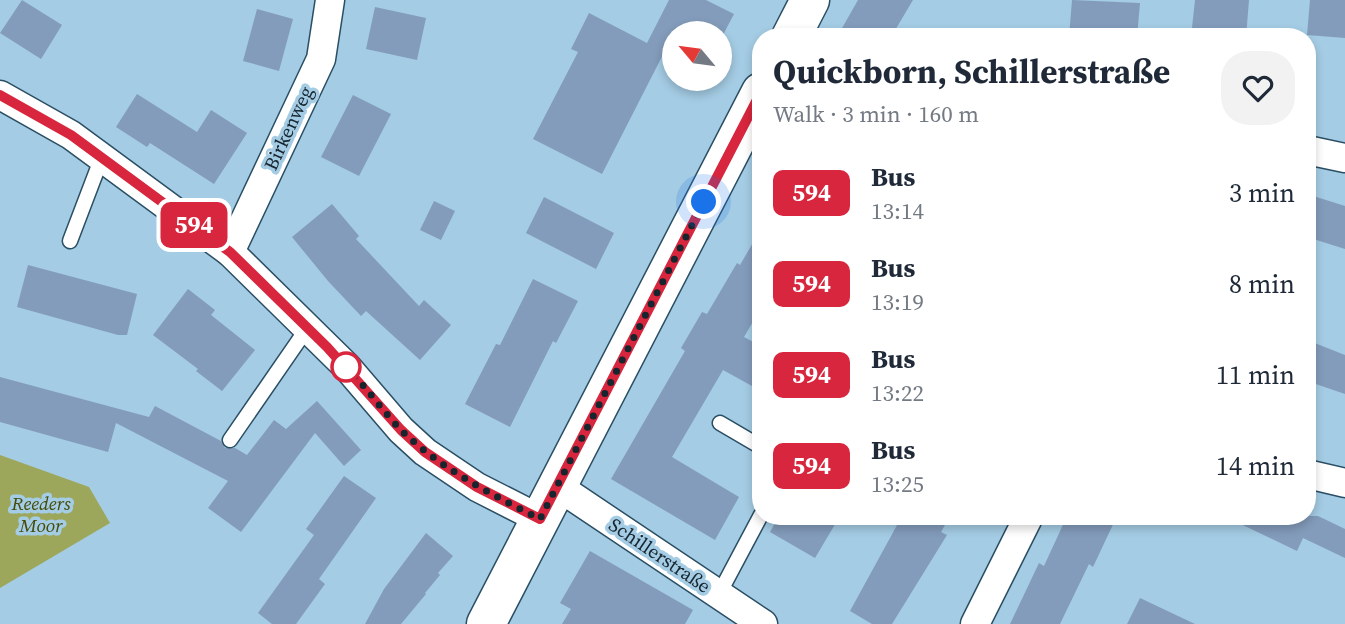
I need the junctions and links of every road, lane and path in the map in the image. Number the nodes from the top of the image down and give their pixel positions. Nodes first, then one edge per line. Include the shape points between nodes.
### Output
1 (330, 0) edge
2 (810, 0) edge
3 (796, 28) edge
4 (0, 95) edge
5 (752, 109) edge
6 (1316, 152) edge
7 (102, 157) junction
8 (1345, 159) edge
9 (70, 241) dead end
10 (230, 252) junction
11 (308, 327) junction
12 (720, 424) dead end
13 (230, 440) dead end
14 (752, 442) edge
15 (1316, 476) edge
16 (1345, 483) edge
17 (549, 502) junction
18 (755, 525) edge
19 (1024, 525) edge
20 (719, 594) junction
21 (486, 624) edge
22 (763, 624) edge
23 (975, 624) edge

1 - 10 street, Birkenweg via 321,59
2 - 3 main road
4 - 7 street, Schillerstraße
5 - 17 main road
6 - 8 street
7 - 9 lane
7 - 10 street, Schillerstraße
10 - 11 street, Schillerstraße
11 - 13 lane
11 - 17 street, Schillerstraße via 425,452 468,482
12 - 14 lane
15 - 16 street
17 - 20 street, Schillerstraße
17 - 21 main road
18 - 20 lane
19 - 23 street
20 - 22 street, Schillerstraße

